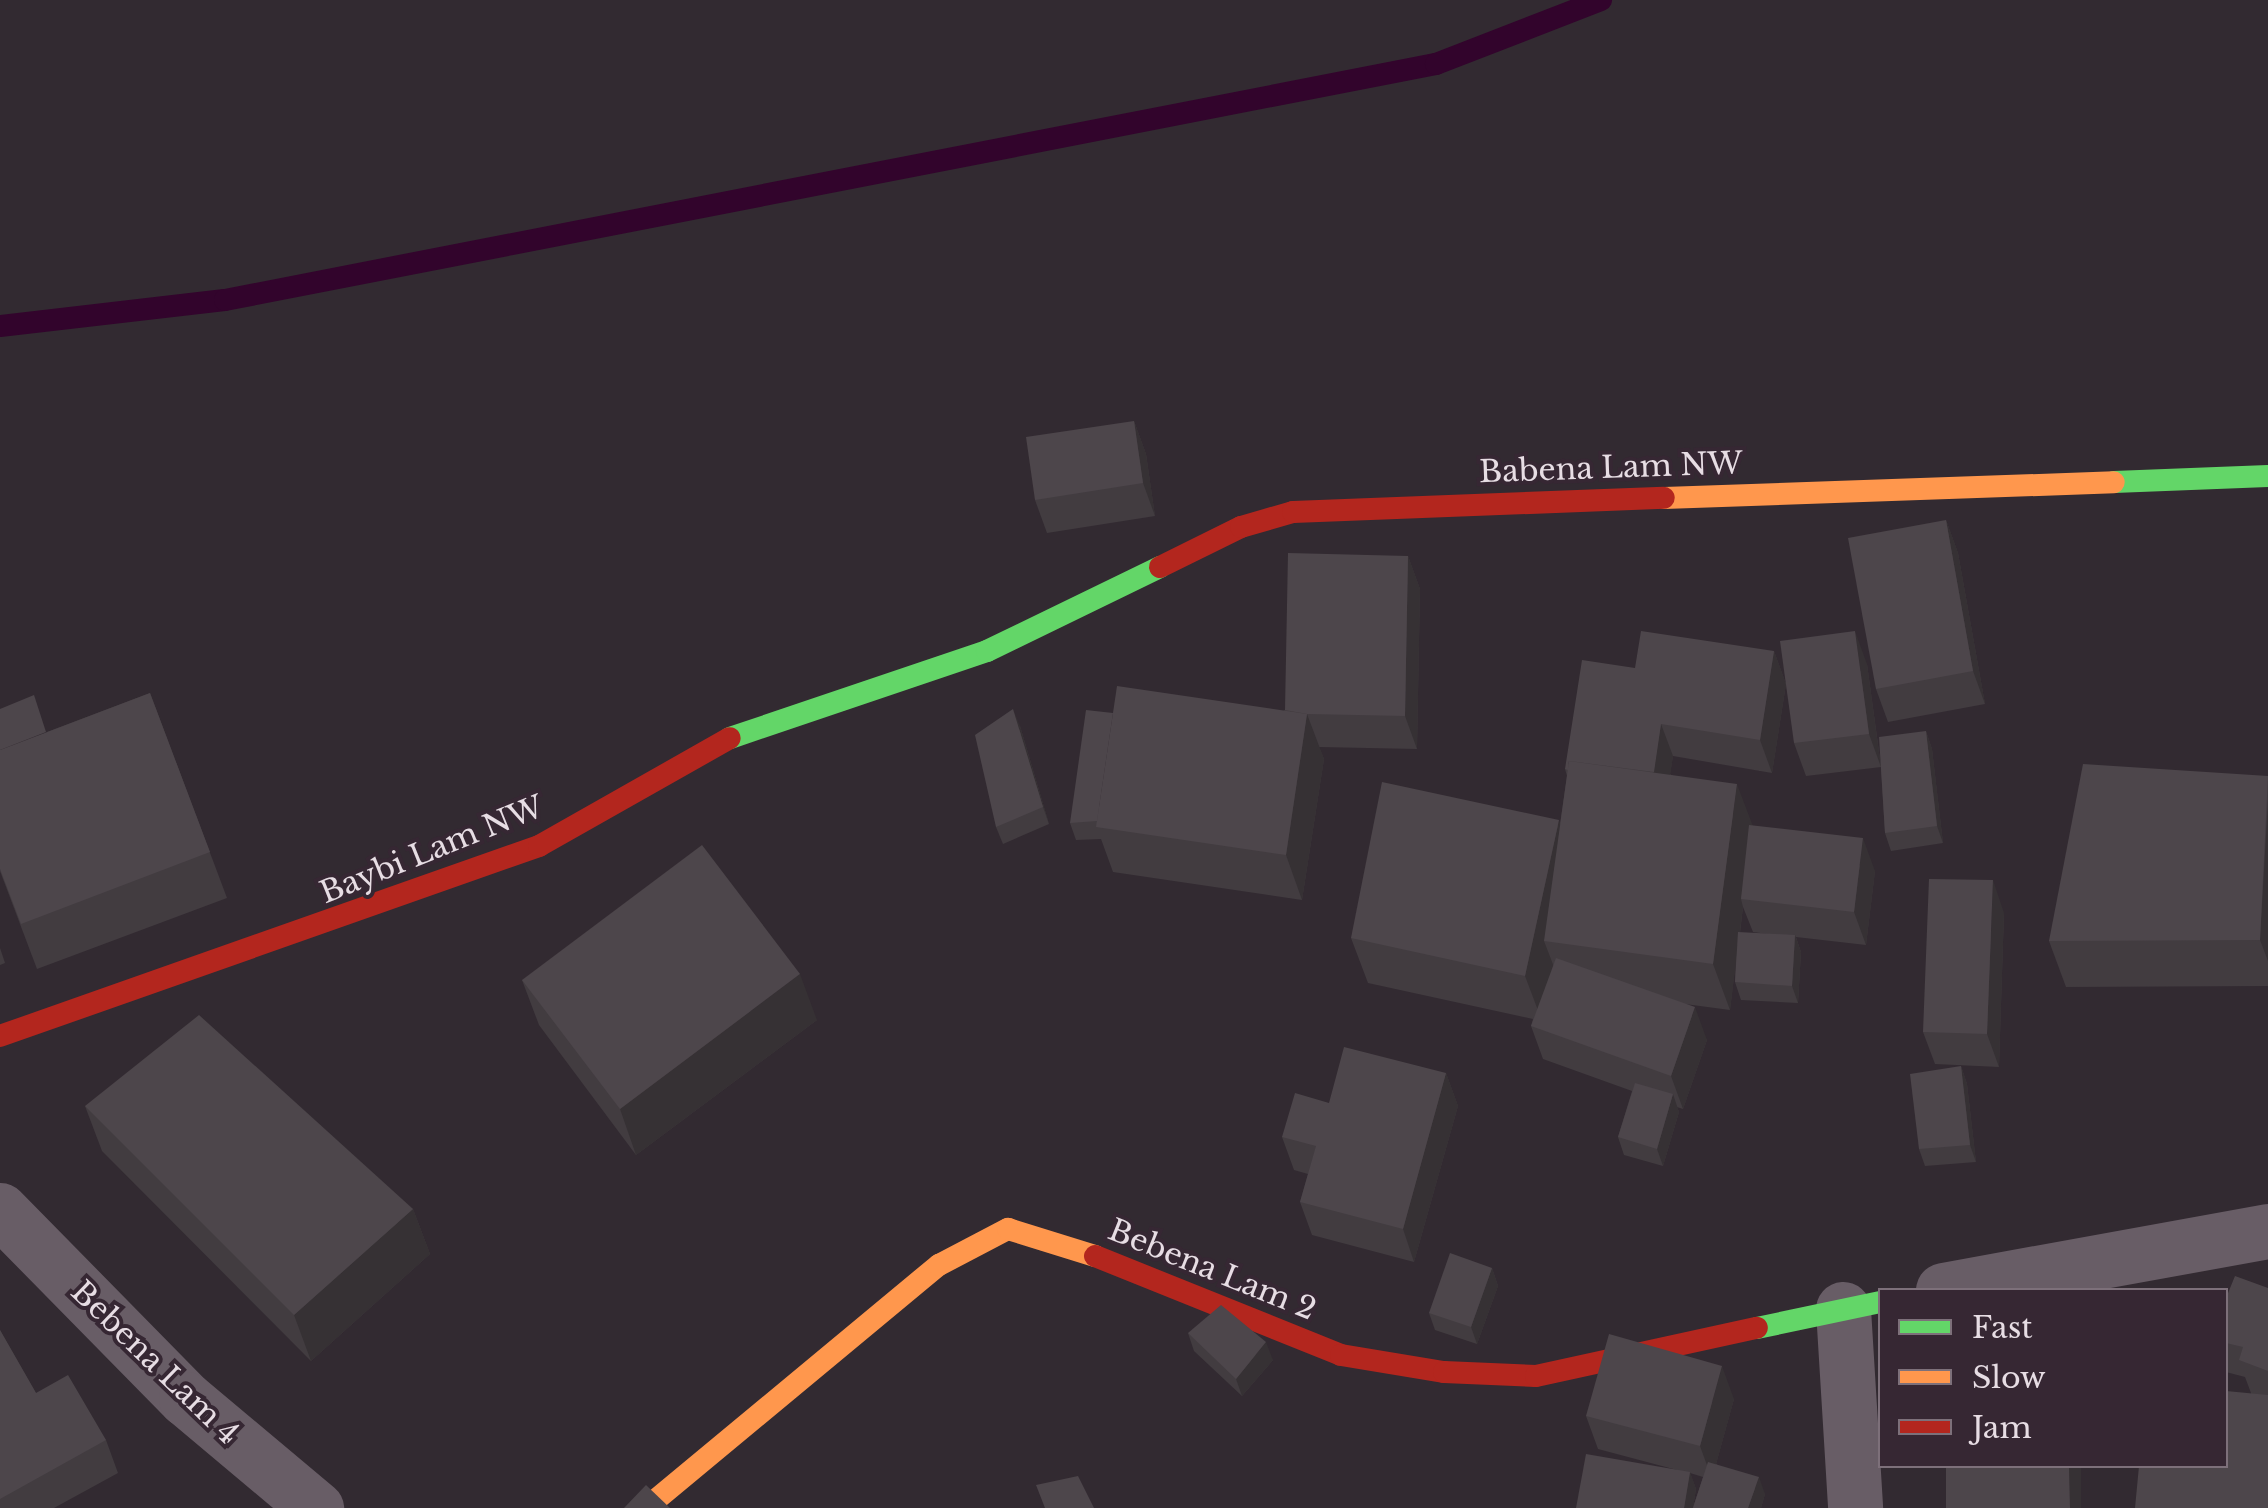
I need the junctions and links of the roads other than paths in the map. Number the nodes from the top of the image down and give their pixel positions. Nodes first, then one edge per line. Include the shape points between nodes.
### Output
1 (2268, 476) edge
2 (928, 669) joint
3 (0, 1036) edge
4 (0, 1210) edge
5 (2268, 1231) edge
6 (1954, 1288) edge
7 (1862, 1305) edge
8 (316, 1508) edge
9 (646, 1508) edge
10 (1856, 1508) edge

1 - 2 street, Babena Lam NW via 1293,512 1241,528 987,651
2 - 3 street, Baybi Lam NW via 706,746 538,846
4 - 8 street, Bebena Lam 4 via 186,1399
5 - 6 street
7 - 9 street, Bebena Lam 2 via 1536,1376 1444,1372 1341,1354 1064,1242 1008,1228 939,1266
7 - 10 street

